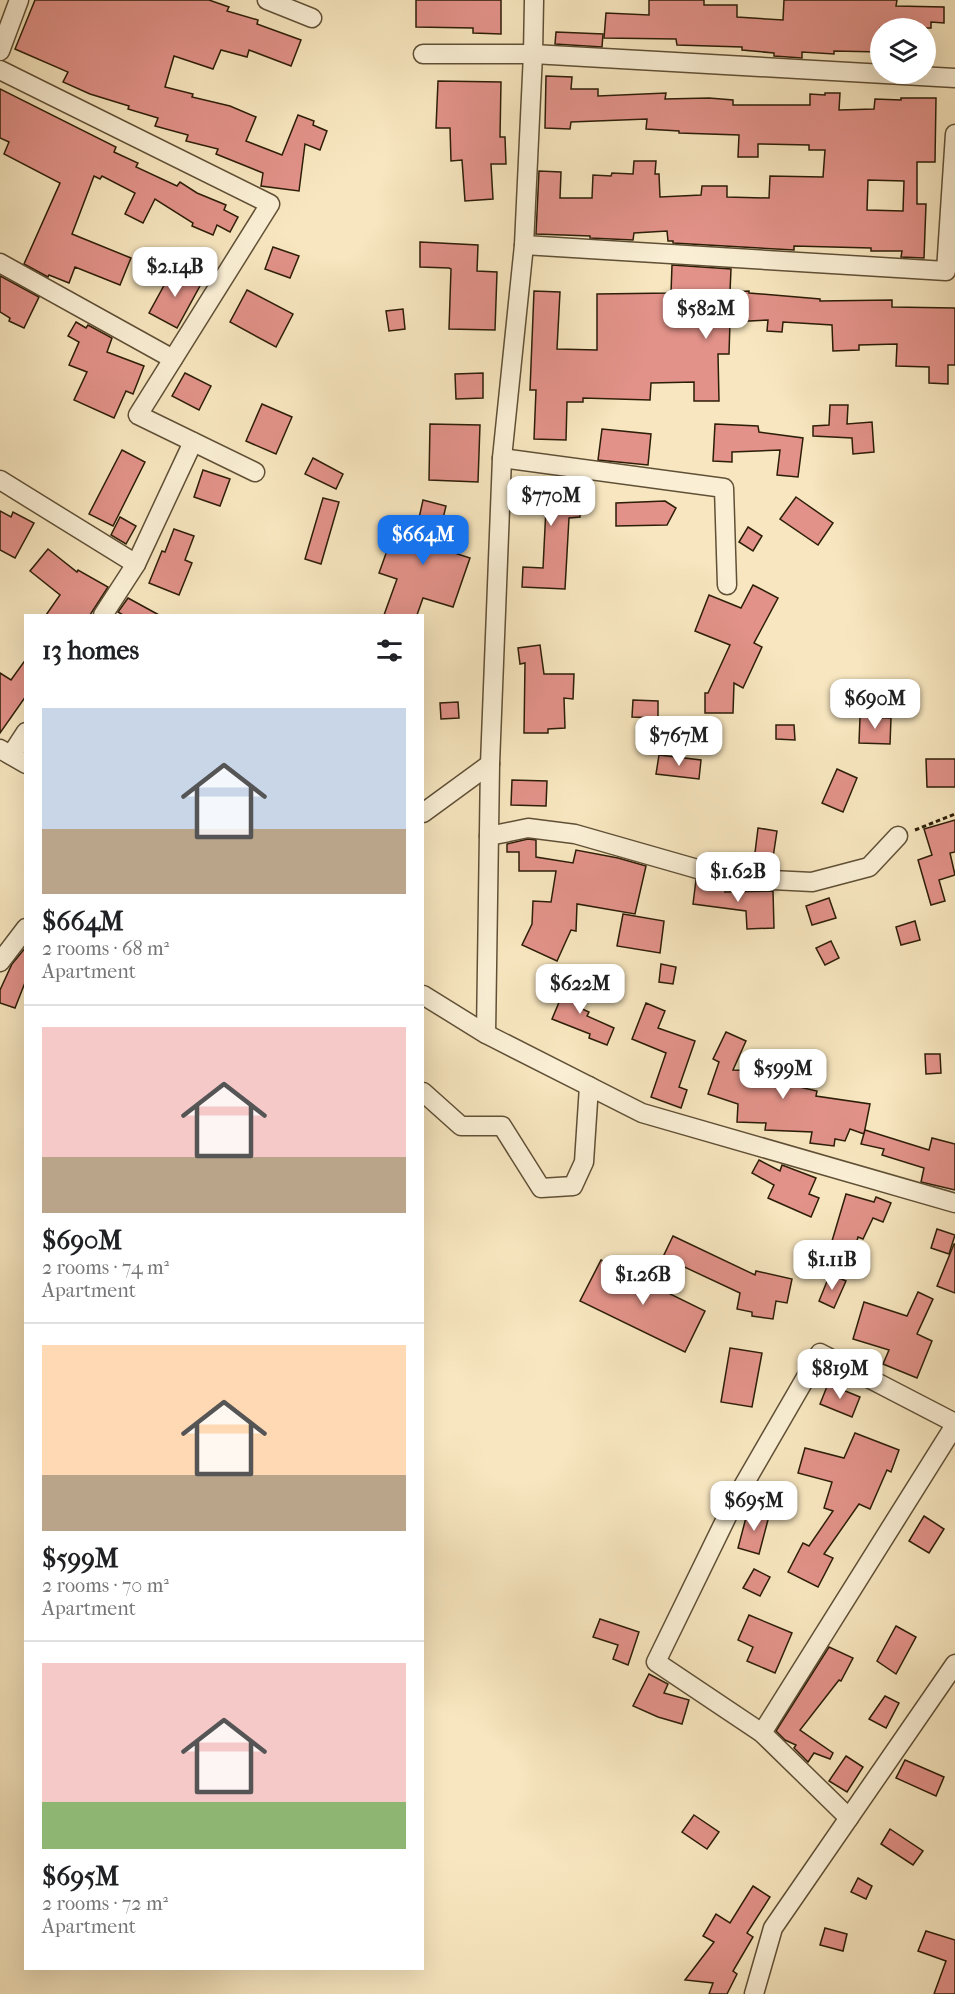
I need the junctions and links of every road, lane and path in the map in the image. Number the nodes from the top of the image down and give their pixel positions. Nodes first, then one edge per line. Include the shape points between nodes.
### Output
1 (19, 0) edge
2 (267, 0) edge
3 (534, 0) edge
4 (312, 18) dead end
5 (0, 51) edge
6 (423, 54) dead end
7 (533, 54) junction
8 (0, 70) edge
9 (955, 78) edge
10 (955, 134) edge
11 (524, 245) junction
12 (0, 263) edge
13 (173, 359) junction
14 (193, 442) junction
15 (502, 458) junction
16 (255, 472) dead end
17 (0, 480) edge
18 (136, 564) junction
19 (727, 585) dead end
20 (104, 614) edge
21 (24, 735) edge
22 (12, 756) edge
23 (489, 764) junction
24 (424, 812) edge
25 (955, 814) edge
26 (489, 836) junction
27 (898, 836) joint
28 (24, 931) edge
29 (0, 962) edge
30 (424, 996) edge
31 (486, 1034) junction
32 (589, 1086) junction
33 (424, 1093) edge
34 (955, 1203) edge
35 (955, 1424) edge
36 (955, 1664) edge
37 (762, 1733) junction
38 (849, 1818) junction
39 (754, 1994) edge

1 - 5 street
2 - 4 street
3 - 7 street
6 - 7 street
7 - 9 street
7 - 11 street
8 - 13 street via 270,204
10 - 11 street via 945,271
11 - 15 street
12 - 13 street
13 - 14 street via 138,416
14 - 16 street
14 - 18 street
15 - 19 street via 724,488
15 - 23 street
17 - 18 street
18 - 20 street
21 - 22 street
23 - 24 street
23 - 26 street
25 - 27 path
26 - 27 street via 528,828 575,834 701,870 754,879 812,882 868,867
26 - 31 street
28 - 29 street
30 - 31 street
31 - 32 street
32 - 33 street via 584,1162 573,1186 541,1188 502,1126 461,1126
32 - 34 street via 642,1113
35 - 37 street
35 - 37 street via 820,1353 735,1500 656,1662
36 - 38 street
37 - 38 street
38 - 39 street via 773,1928

